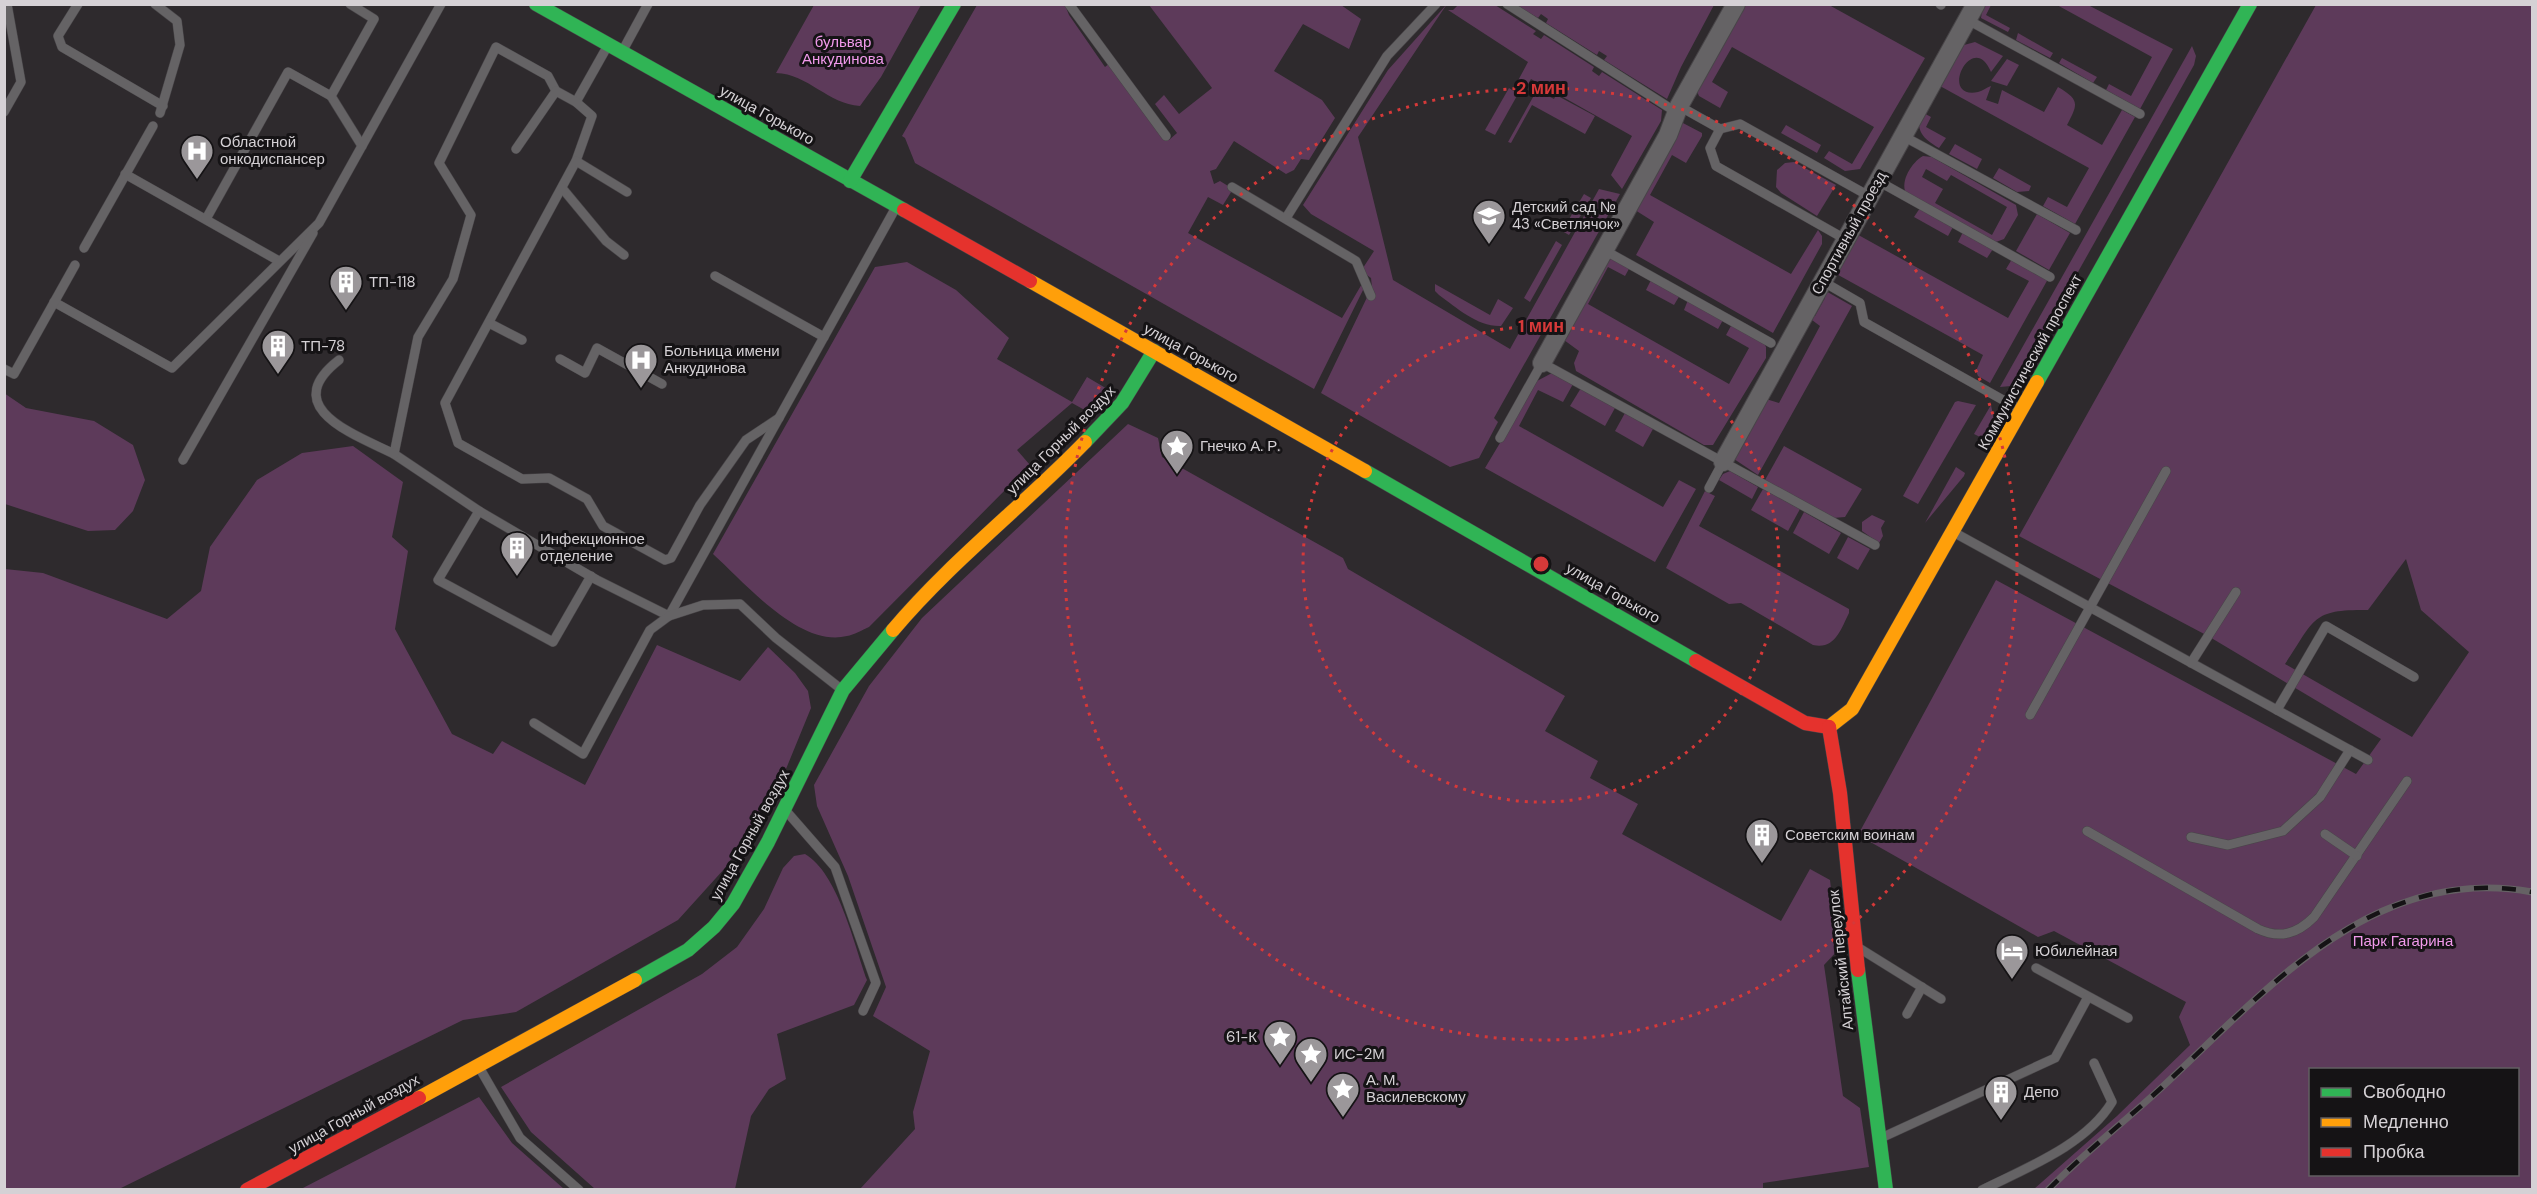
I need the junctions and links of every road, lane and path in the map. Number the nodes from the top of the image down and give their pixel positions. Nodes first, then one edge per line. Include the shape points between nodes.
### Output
1 (7, 4) edge
2 (78, 4) edge
3 (155, 4) edge
4 (350, 4) edge
5 (441, 4) edge
6 (536, 4) edge
7 (648, 4) edge
8 (954, 4) edge
9 (1069, 4) edge
10 (1436, 4) edge
11 (1507, 4) edge
12 (1736, 4) edge
13 (2250, 4) edge
14 (1972, 12) edge
15 (608, 45) junction
16 (622, 53) junction
17 (556, 91) junction
18 (331, 96) junction
19 (576, 102) junction
20 (1677, 109) junction
21 (4, 112) edge
22 (2140, 114) dead end
23 (153, 126) dead end
24 (1720, 129) junction
25 (1166, 136) dead end
26 (1903, 136) junction
27 (362, 146) junction
28 (516, 149) dead end
29 (576, 161) junction
30 (125, 174) junction
31 (850, 180) junction
32 (1232, 187) dead end
33 (562, 188) junction
34 (1874, 188) junction
35 (627, 192) dead end
36 (897, 207) junction
37 (1286, 218) junction
38 (206, 219) junction
39 (319, 224) junction
40 (2076, 230) dead end
41 (1845, 239) junction
42 (84, 248) dead end
43 (1604, 250) junction
44 (624, 255) dead end
45 (279, 261) junction
46 (75, 265) dead end
47 (715, 276) dead end
48 (2050, 277) dead end
49 (1822, 281) junction
50 (1371, 296) dead end
51 (54, 302) junction
52 (489, 322) junction
53 (824, 337) junction
54 (522, 340) dead end
55 (1771, 343) dead end
56 (1154, 351) junction
57 (560, 359) dead end
58 (339, 360) dead end
59 (1542, 363) junction
60 (4, 369) edge
61 (663, 384) dead end
62 (2021, 410) junction
63 (779, 418) junction
64 (1500, 438) dead end
65 (394, 453) junction
66 (183, 460) dead end
67 (1723, 462) junction
68 (2166, 471) dead end
69 (1709, 488) dead end
70 (479, 511) junction
71 (1953, 532) junction
72 (1875, 545) dead end
73 (591, 576) junction
74 (2236, 592) dead end
75 (2091, 608) junction
76 (669, 616) junction
77 (2191, 663) junction
78 (2414, 677) dead end
79 (843, 690) junction
80 (2277, 710) junction
81 (2030, 715) dead end
82 (534, 723) dead end
83 (1829, 727) junction
84 (2350, 750) junction
85 (2368, 760) dead end
86 (2407, 781) dead end
87 (785, 810) junction
88 (2087, 831) dead end
89 (2325, 834) dead end
90 (2191, 837) dead end
91 (2338, 843) junction
92 (2332, 852) dead end
93 (2357, 856) junction
94 (1855, 945) junction
95 (2036, 968) dead end
96 (1922, 987) junction
97 (2088, 997) junction
98 (1941, 999) dead end
99 (863, 1011) dead end
100 (1907, 1014) dead end
101 (2128, 1018) dead end
102 (2094, 1064) dead end
103 (479, 1067) junction
104 (1879, 1138) junction
105 (247, 1190) edge
106 (579, 1190) edge
107 (1886, 1190) edge
108 (1982, 1190) edge

1 - 21 lane via 21,82
2 - 3 lane via 58,36 62,47 161,109 180,45 177,21
4 - 18 lane via 374,19
5 - 27 lane
6 - 15 main road, улица Горького
7 - 16 lane
8 - 31 main road
9 - 25 lane
10 - 37 lane via 1387,56
11 - 20 lane
12 - 20 street
13 - 62 main road, Коммунистический проспект
14 - 22 lane
14 - 26 street, Спортивный проезд
15 - 16 main road, улица Горького
15 - 19 lane
16 - 31 main road, улица Горького
17 - 19 lane
17 - 28 lane
17 - 65 lane via 548,76 496,47 439,163 471,214 453,279 418,337
18 - 27 lane
18 - 38 lane via 288,72
19 - 29 lane via 592,116
20 - 24 lane
20 - 43 street via 1668,135
23 - 30 lane
24 - 34 lane via 1740,124
24 - 41 lane via 1710,148 1716,166
26 - 34 street, Спортивный проезд
26 - 40 lane
27 - 39 lane
29 - 33 lane
29 - 35 lane
30 - 38 lane
30 - 42 lane
31 - 36 main road, улица Горького
32 - 37 lane
33 - 44 lane via 606,241
33 - 52 lane
34 - 41 street, Спортивный проезд
34 - 48 lane
36 - 53 lane
36 - 56 main road, улица Горького
37 - 50 lane via 1356,261
38 - 45 lane
39 - 45 lane
39 - 66 lane
41 - 49 street, Спортивный проезд
43 - 55 lane
43 - 59 street
45 - 51 lane via 172,368
46 - 51 lane
47 - 53 lane
49 - 62 lane via 1860,303 1864,321
49 - 67 street, Спортивный проезд
51 - 60 lane via 14,374
52 - 54 lane
52 - 63 lane via 445,403 458,443 522,478 549,478 577,493 587,499 603,526 665,560 671,558 700,505 746,440
53 - 63 lane
56 - 79 main road, улица Горный воздух via 1129,395 1045,483 919,599
56 - 83 main road, улица Горького via 1805,723
57 - 61 lane via 585,373 597,348
58 - 65 lane via 326,370 316,392 318,409 333,423
59 - 64 lane
59 - 67 lane
62 - 71 main road, Коммунистический проспект
63 - 76 lane
65 - 70 lane
67 - 69 lane
67 - 72 lane
68 - 75 lane
70 - 73 lane
70 - 73 lane via 438,580 553,642
71 - 75 lane
71 - 83 main road, Коммунистический проспект via 1852,709
73 - 76 lane
74 - 77 lane
75 - 77 lane
75 - 81 lane
76 - 79 lane via 703,604 740,604 776,638
76 - 82 lane via 650,630 583,754
77 - 80 lane
78 - 80 lane via 2326,626
79 - 87 main road, улица Горный воздух
80 - 84 lane
83 - 94 main road, Алтайский переулок via 1840,793
84 - 85 lane
84 - 90 lane via 2320,797 2283,831 2228,845
86 - 93 lane
87 - 99 lane via 835,867 876,983
87 - 103 main road, улица Горный воздух via 733,904 688,950
88 - 93 lane via 2258,928 2281,935 2303,928 2314,917
89 - 91 lane
91 - 92 lane
91 - 93 lane
94 - 96 lane
94 - 104 main road, Алтайский переулок
95 - 97 lane
96 - 98 lane
96 - 100 lane
97 - 101 lane
97 - 104 lane via 2055,1058
102 - 108 lane via 2112,1102 2103,1116 2050,1157
103 - 105 main road, улица Горный воздух
103 - 106 lane via 520,1138
104 - 107 main road, Алтайский переулок

